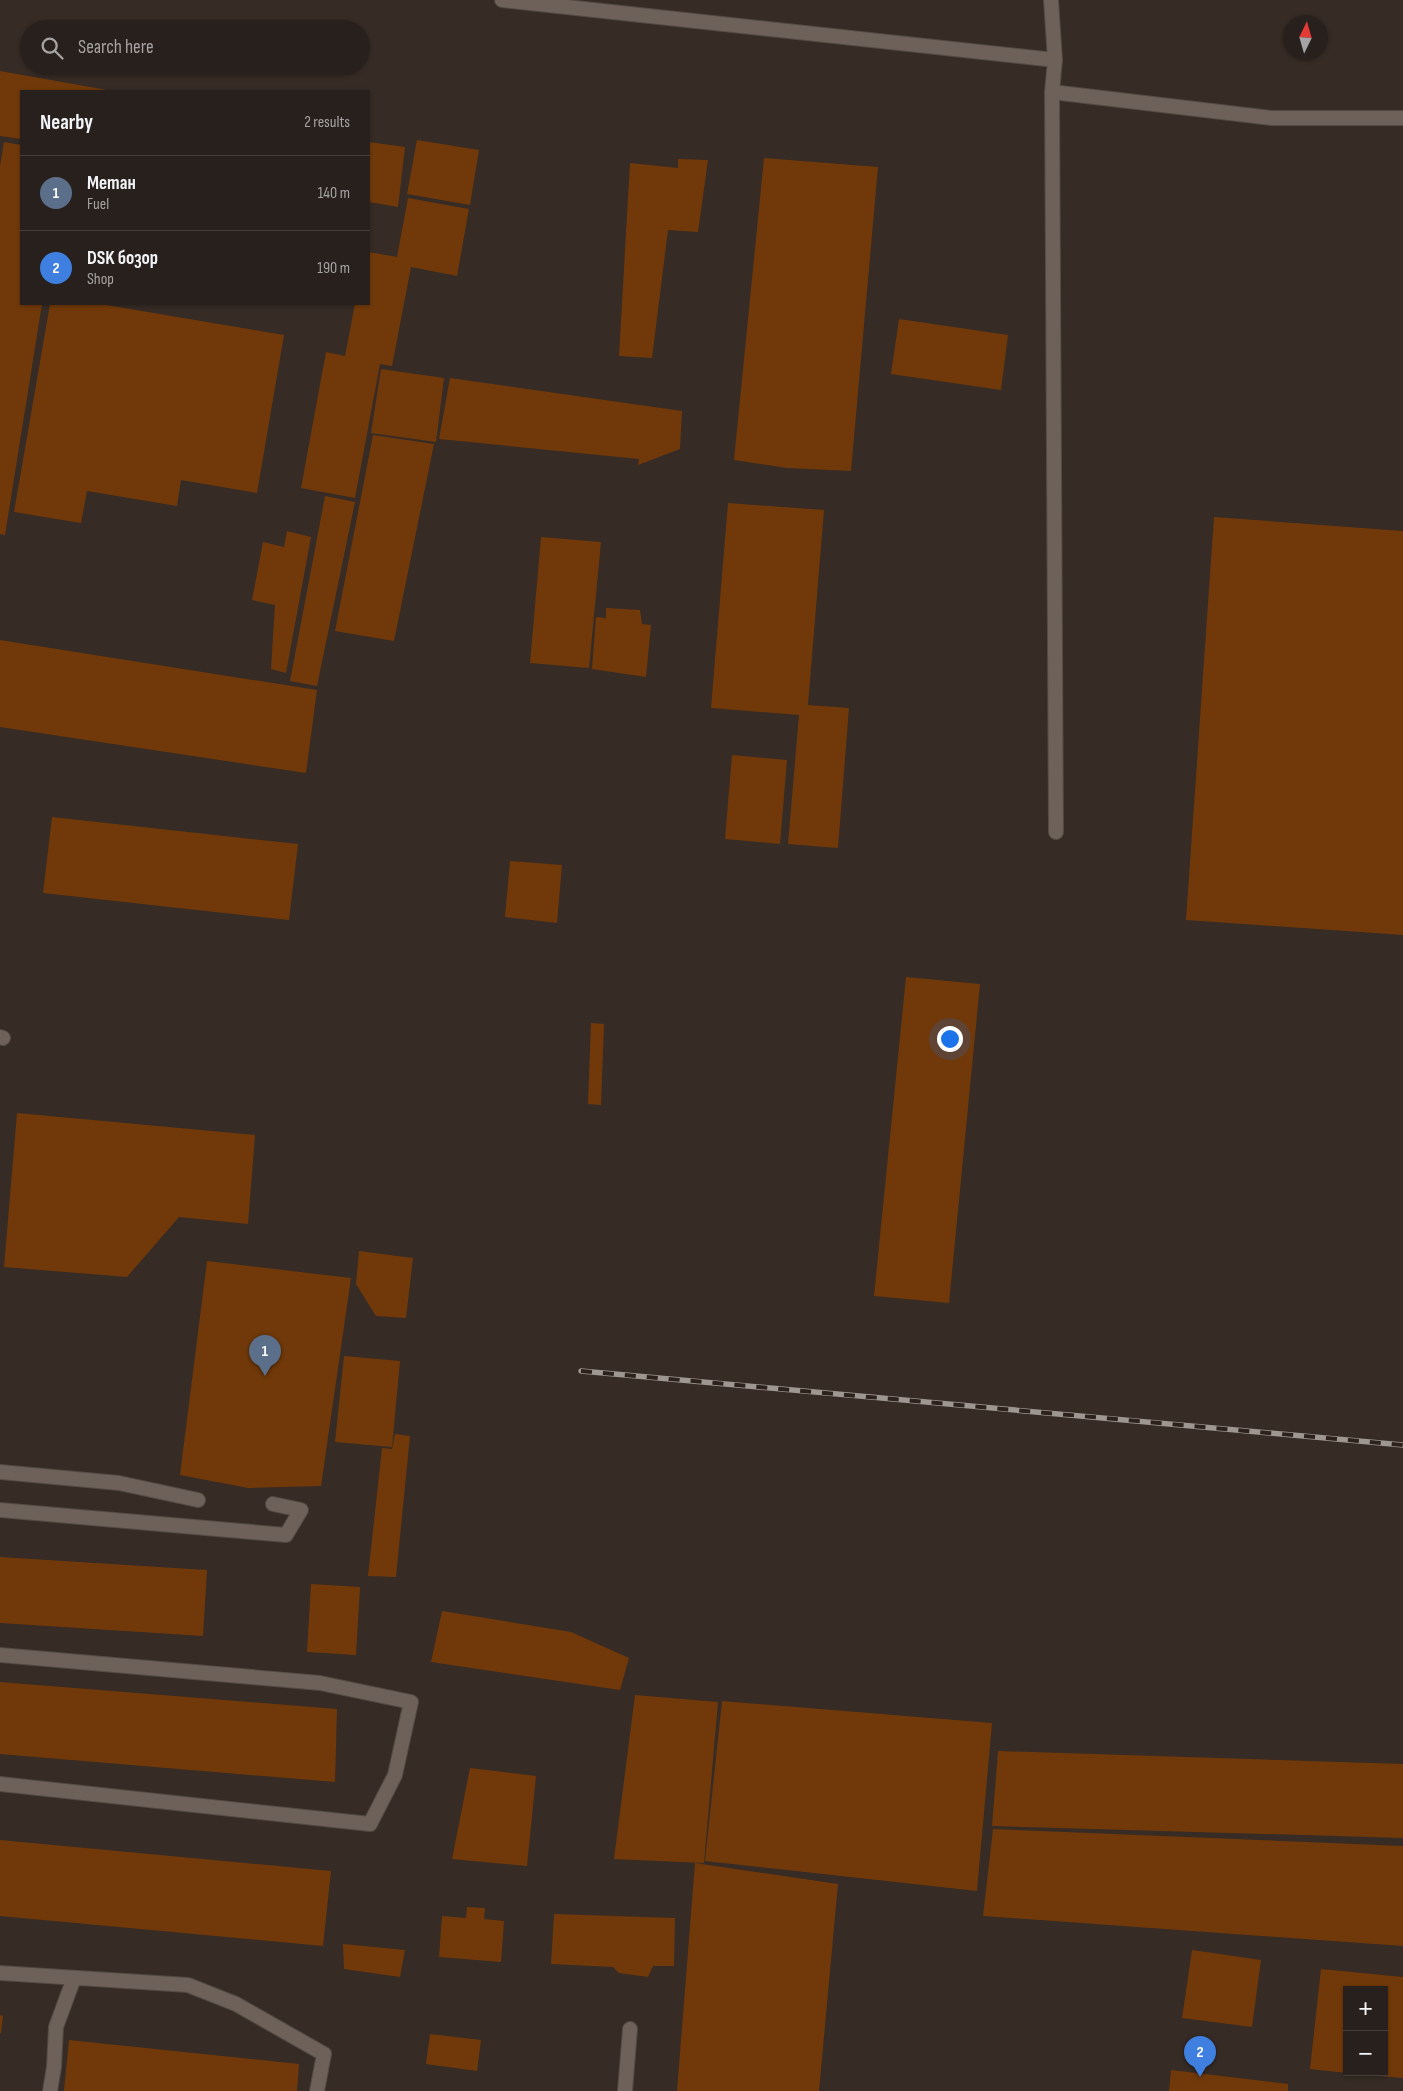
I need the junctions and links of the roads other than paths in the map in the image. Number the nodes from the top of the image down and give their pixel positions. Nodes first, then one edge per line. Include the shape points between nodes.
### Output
1 (502, 0) edge
2 (1051, 0) edge
3 (1056, 60) junction
4 (1052, 92) junction
5 (1403, 118) edge
6 (1056, 832) dead end
7 (0, 1472) edge
8 (198, 1500) dead end
9 (272, 1504) dead end
10 (0, 1510) edge
11 (0, 1656) edge
12 (0, 1784) edge
13 (0, 1973) edge
14 (74, 1978) junction
15 (630, 2029) dead end
16 (50, 2091) edge
17 (317, 2091) edge
18 (625, 2091) edge

1 - 3 street
2 - 3 street
3 - 4 street
4 - 5 street via 1272,118
4 - 6 street
7 - 8 street via 119,1483
9 - 10 street via 301,1510 286,1535
11 - 12 street via 320,1683 411,1702 395,1775 370,1824
13 - 14 street
14 - 16 street via 56,2027
14 - 17 street via 188,1985 236,2004 324,2054
15 - 18 street

